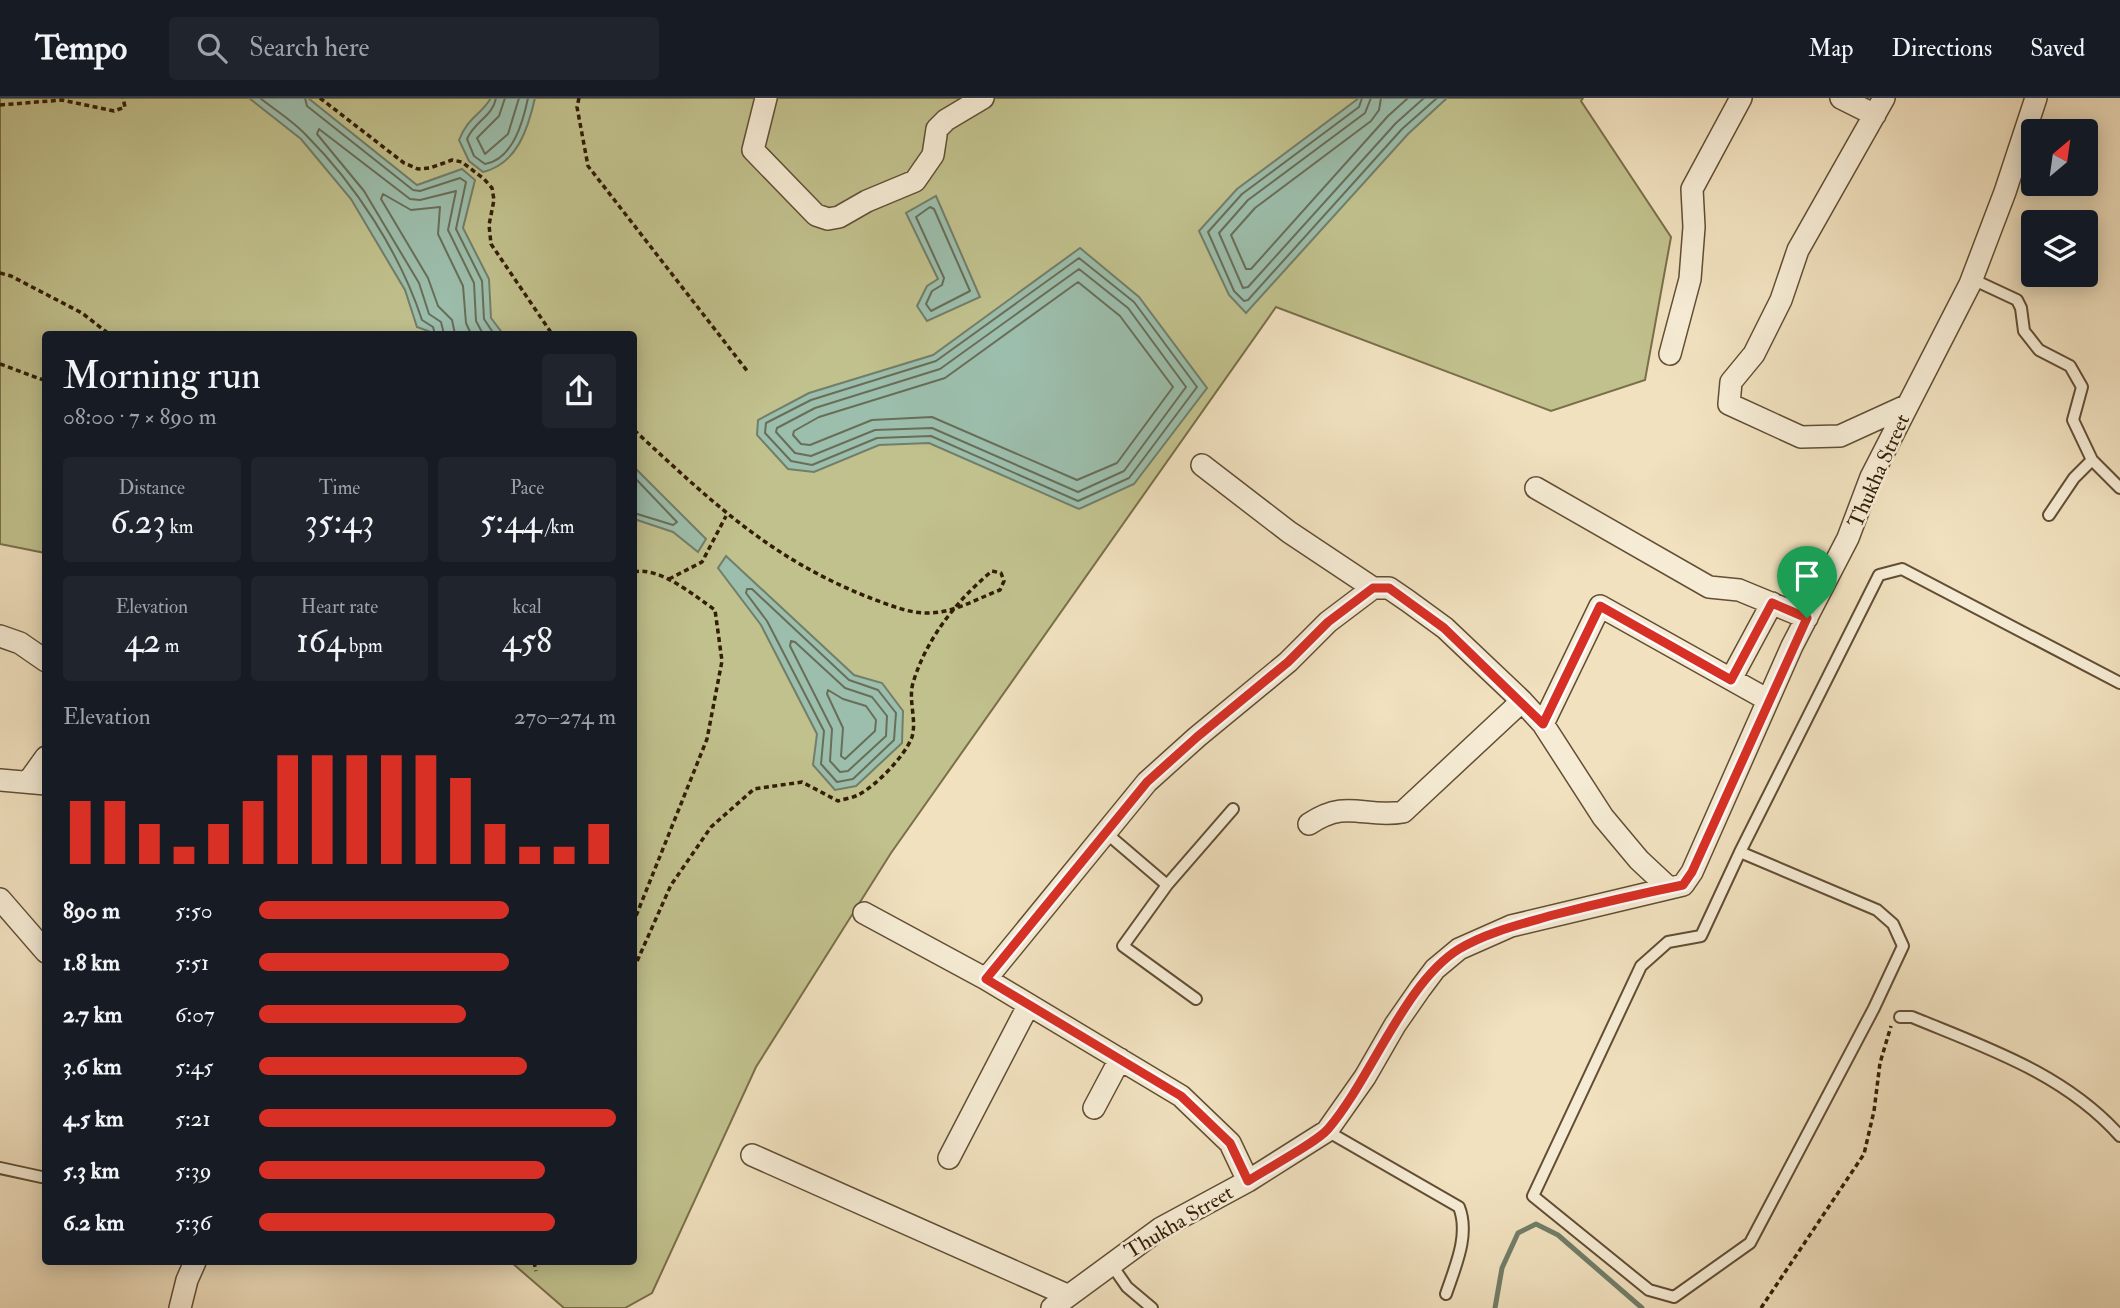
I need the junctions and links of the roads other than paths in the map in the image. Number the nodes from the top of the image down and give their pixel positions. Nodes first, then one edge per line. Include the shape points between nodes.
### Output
1 (766, 98) edge
2 (983, 98) edge
3 (1741, 98) edge
4 (1841, 98) edge
5 (2036, 98) edge
6 (1880, 106) edge
7 (1972, 279) junction
8 (1670, 354) dead end
9 (1909, 405) junction
10 (2092, 460) junction
11 (1202, 465) dead end
12 (1536, 488) dead end
13 (2120, 488) edge
14 (2049, 515) dead end
15 (1373, 588) junction
16 (1772, 603) junction
17 (1807, 618) junction
18 (0, 636) edge
19 (42, 658) edge
20 (1731, 680) junction
21 (2120, 683) edge
22 (1768, 700) junction
23 (1522, 701) junction
24 (1543, 724) junction
25 (0, 780) edge
26 (37, 783) edge
27 (1233, 809) dead end
28 (1309, 824) dead end
29 (1105, 832) junction
30 (1740, 852) junction
31 (1167, 885) junction
32 (1669, 888) junction
33 (0, 900) edge
34 (864, 913) dead end
35 (42, 947) edge
36 (986, 979) junction
37 (1196, 999) dead end
38 (1028, 1006) junction
39 (1900, 1017) road end
40 (1120, 1059) junction
41 (1094, 1108) dead end
42 (1327, 1131) junction
43 (2120, 1136) edge
44 (752, 1155) dead end
45 (949, 1158) dead end
46 (0, 1168) edge
47 (42, 1177) edge
48 (1248, 1181) junction
49 (1111, 1264) junction
50 (194, 1265) edge
51 (1446, 1294) dead end
52 (1060, 1301) edge
53 (180, 1308) edge
54 (1152, 1308) edge

1 - 2 street via 753,149 816,215 828,219 915,181 933,155 937,129
3 - 8 street via 1692,190 1690,279
4 - 6 street
5 - 7 street, Thukha Street
6 - 9 street via 1798,250 1781,300 1754,354 1731,382 1729,404 1801,437 1840,436
7 - 9 street, Thukha Street
7 - 10 lane via 2017,300 2024,331 2039,350 2070,366 2082,387 2073,420
9 - 17 street, Thukha Street
10 - 13 lane
10 - 14 lane
11 - 15 street via 1289,532
12 - 16 street via 1709,587 1739,590
15 - 23 street via 1389,588 1436,621
15 - 29 street via 1328,622 1147,782
16 - 17 street
16 - 20 street
17 - 22 street, Thukha Street
18 - 19 street
20 - 22 street
20 - 24 street via 1600,606
21 - 30 lane via 1902,569 1879,575
22 - 32 street, Thukha Street via 1692,872 1683,885
23 - 24 street
23 - 28 street via 1403,812 1349,809
24 - 32 street via 1603,817
25 - 26 street
27 - 31 lane
29 - 31 lane
29 - 36 street
30 - 30 lane via 1701,936 1668,942 1641,966 1533,1196 1649,1290 1674,1297 1750,1243 1903,946 1893,924 1877,910
31 - 37 lane via 1123,946
32 - 42 street, Thukha Street via 1511,926 1459,949 1420,989
33 - 35 street
34 - 36 street
36 - 38 street
38 - 40 street
38 - 45 street
39 - 43 lane via 1912,1017 2058,1082 2097,1110
40 - 41 street
40 - 48 street via 1181,1096 1203,1116 1230,1143
42 - 48 street, Thukha Street
42 - 51 lane via 1459,1207 1463,1233
44 - 52 street
46 - 47 lane
48 - 49 street, Thukha Street via 1161,1228
49 - 52 street, Thukha Street
49 - 54 lane via 1127,1287
50 - 53 street

